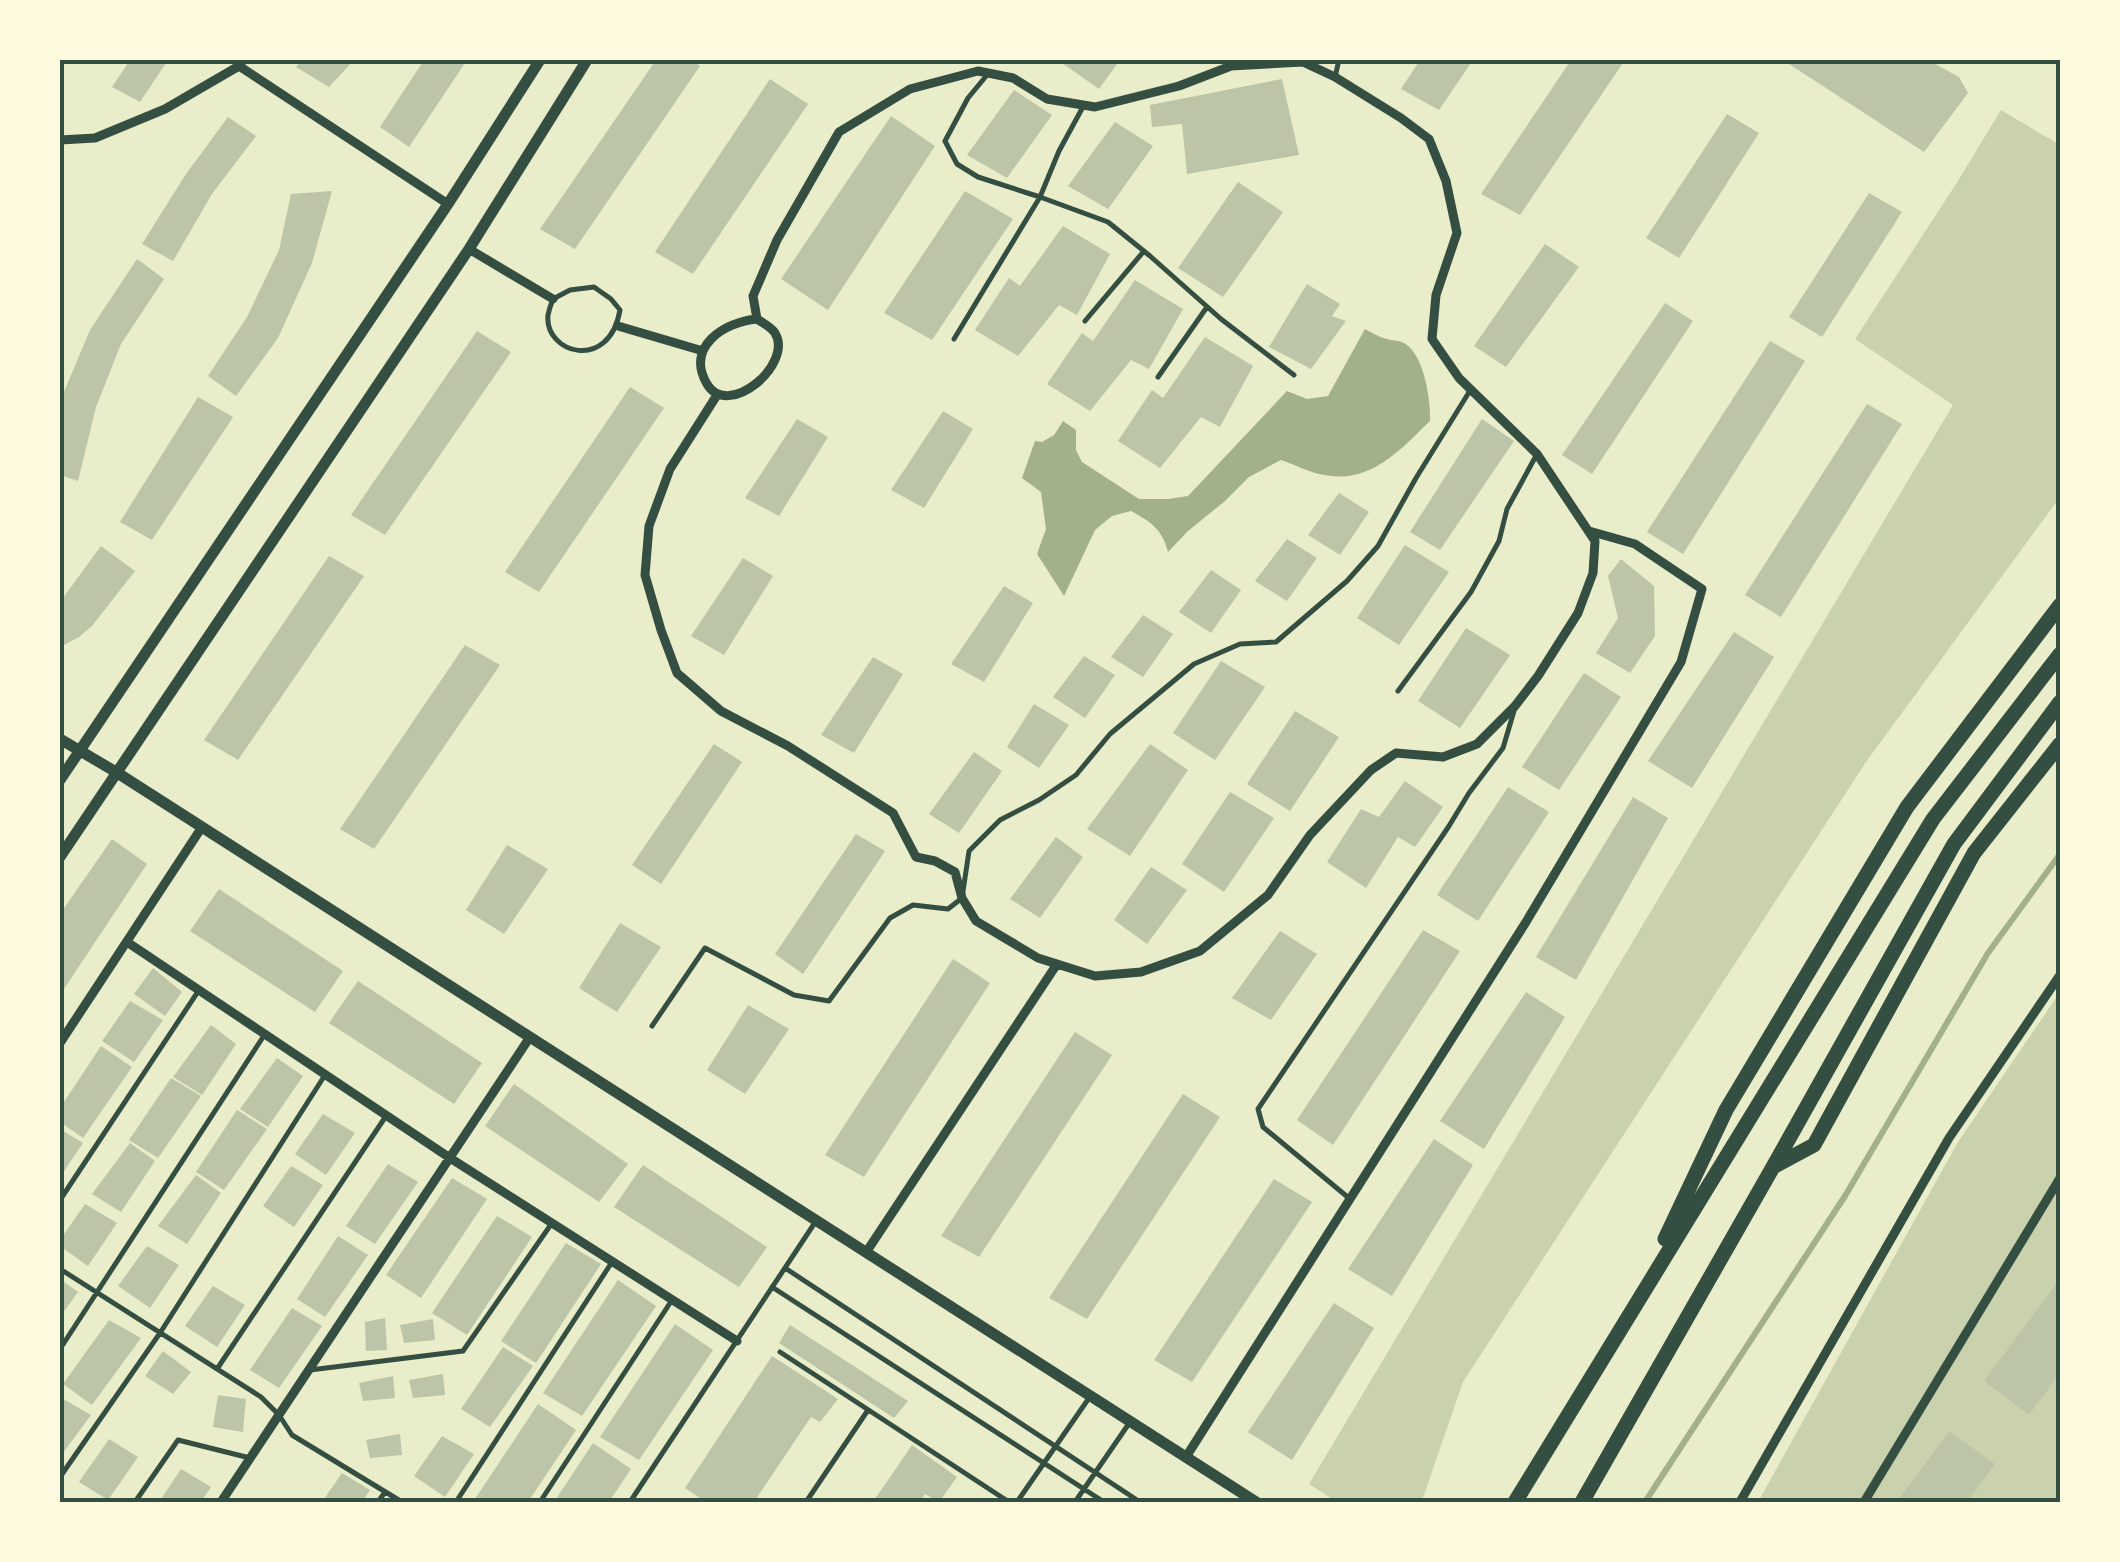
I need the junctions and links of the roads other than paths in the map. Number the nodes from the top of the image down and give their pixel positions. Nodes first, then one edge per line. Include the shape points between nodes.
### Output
1 (540, 60) edge
2 (587, 60) edge
3 (1339, 60) edge
4 (241, 63) edge
5 (989, 73) junction
6 (1335, 77) junction
7 (1084, 105) junction
8 (60, 140) edge
9 (1040, 196) junction
10 (448, 204) junction
11 (470, 248) junction
12 (1144, 251) junction
13 (553, 299) junction
14 (1207, 307) junction
15 (757, 319) junction
16 (1085, 321) dead end
17 (618, 326) junction
18 (954, 339) dead end
19 (703, 352) junction
20 (1294, 375) dead end
21 (1158, 377) dead end
22 (1471, 389) junction
23 (717, 394) junction
24 (1537, 454) junction
25 (1589, 531) junction
26 (2060, 605) edge
27 (2060, 654) edge
28 (1398, 691) dead end
29 (2060, 702) edge
30 (1515, 706) junction
31 (60, 739) edge
32 (2060, 744) edge
33 (78, 751) junction
34 (116, 772) junction
35 (60, 780) edge
36 (202, 827) junction
37 (60, 857) edge
38 (962, 898) junction
39 (126, 942) junction
40 (1057, 964) junction
41 (2060, 974) edge
42 (198, 990) junction
43 (652, 1026) dead end
44 (265, 1034) junction
45 (530, 1037) junction
46 (60, 1043) edge
47 (325, 1075) junction
48 (386, 1116) junction
49 (450, 1158) junction
50 (1774, 1167) junction
51 (2060, 1178) edge
52 (1350, 1199) junction
53 (60, 1200) edge
54 (816, 1221) junction
55 (552, 1224) junction
56 (866, 1251) junction
57 (612, 1262) junction
58 (785, 1268) junction
59 (60, 1269) edge
60 (772, 1288) junction
61 (98, 1293) junction
62 (672, 1300) junction
63 (1631, 1310) junction
64 (160, 1333) junction
65 (736, 1341) junction
66 (60, 1349) edge
67 (780, 1352) dead end
68 (217, 1369) junction
69 (310, 1370) junction
70 (1091, 1396) junction
71 (868, 1410) junction
72 (279, 1415) junction
73 (1131, 1421) junction
74 (1056, 1446) junction
75 (1186, 1457) junction
76 (250, 1458) junction
77 (1044, 1464) junction
78 (1095, 1472) junction
79 (60, 1477) edge
80 (1084, 1489) junction
81 (385, 1492) junction
82 (134, 1502) edge
83 (222, 1502) edge
84 (378, 1502) edge
85 (402, 1502) edge
86 (456, 1502) edge
87 (540, 1502) edge
88 (630, 1502) edge
89 (806, 1502) edge
90 (1009, 1502) edge
91 (1018, 1502) edge
92 (1074, 1502) edge
93 (1104, 1502) edge
94 (1140, 1502) edge
95 (1256, 1502) edge
96 (1516, 1502) edge
97 (1582, 1502) edge
98 (1740, 1502) edge
99 (1864, 1502) edge

1 - 10 street
2 - 11 street
3 - 6 lane
4 - 8 street via 165,109 96,138
4 - 10 street
5 - 7 street via 1047,98
5 - 9 lane via 945,141 957,164 978,177
5 - 15 street via 910,88 839,132 777,240 753,296
6 - 7 street via 1304,62 1232,66 1179,86
6 - 22 street via 1429,139 1457,233 1436,295 1432,339
7 - 9 lane
9 - 12 lane via 1108,222
9 - 18 lane
10 - 33 street
11 - 13 street
11 - 34 street
12 - 14 lane
12 - 16 lane
13 - 17 lane via 594,288 620,310
13 - 17 lane via 550,331 564,346 594,350
14 - 20 lane
14 - 21 lane
15 - 19 street via 722,330
15 - 23 street via 774,330 776,360 756,384 736,395
17 - 19 street
19 - 23 street via 700,371
22 - 24 street
22 - 38 lane via 1378,546 1347,581 1276,642 1240,644 1194,664 1110,734 1076,775 1000,820 968,852
23 - 38 street via 670,468 649,526 645,575 677,673 721,711 893,813 916,857 955,872
24 - 25 street
24 - 28 lane via 1471,592
25 - 30 street via 1594,573 1578,614
25 - 52 street via 1635,544 1702,588 1681,662
26 - 63 main road via 1907,806 1726,1110
27 - 63 main road via 1933,818
29 - 50 main road via 1954,844
30 - 40 street via 1476,744 1443,757 1396,753 1371,770 1310,835 1268,895 1200,951 1141,972 1095,976
30 - 52 lane via 1504,748 1258,1109 1263,1128
31 - 33 street
32 - 50 main road via 1974,853 1814,1145
33 - 34 street
33 - 35 street
34 - 36 street
34 - 37 street
36 - 39 street
36 - 45 street
38 - 40 street via 976,921
38 - 43 lane via 948,909 914,905 890,918 829,1002 794,995 705,948
39 - 42 street
39 - 46 street
40 - 56 street
41 - 98 street via 1949,1138
42 - 44 street
42 - 53 lane
44 - 47 street
44 - 61 lane
45 - 49 street
45 - 54 street
47 - 48 street
47 - 64 lane
48 - 49 street
48 - 68 lane
49 - 55 street
49 - 69 street
50 - 97 main road
51 - 99 street
52 - 75 street
54 - 56 street
54 - 58 lane
55 - 57 street
55 - 69 lane via 463,1350
56 - 70 street
57 - 62 street
57 - 86 lane
58 - 60 lane
58 - 74 lane
59 - 61 lane
60 - 65 lane
60 - 77 lane
61 - 64 lane
61 - 66 lane
62 - 65 street
62 - 87 lane
63 - 96 main road
64 - 68 lane
64 - 79 lane
65 - 88 lane
67 - 71 lane
68 - 72 lane
69 - 72 street
70 - 73 street
70 - 74 lane
71 - 89 lane
71 - 90 lane
72 - 76 street
72 - 81 lane via 292,1436
73 - 75 street
73 - 78 lane
74 - 77 lane
74 - 78 lane
75 - 95 street
76 - 82 lane via 178,1440
76 - 83 street
77 - 80 lane
77 - 91 lane
78 - 80 lane
78 - 94 lane
80 - 92 lane
80 - 93 lane
81 - 84 lane
81 - 85 lane

